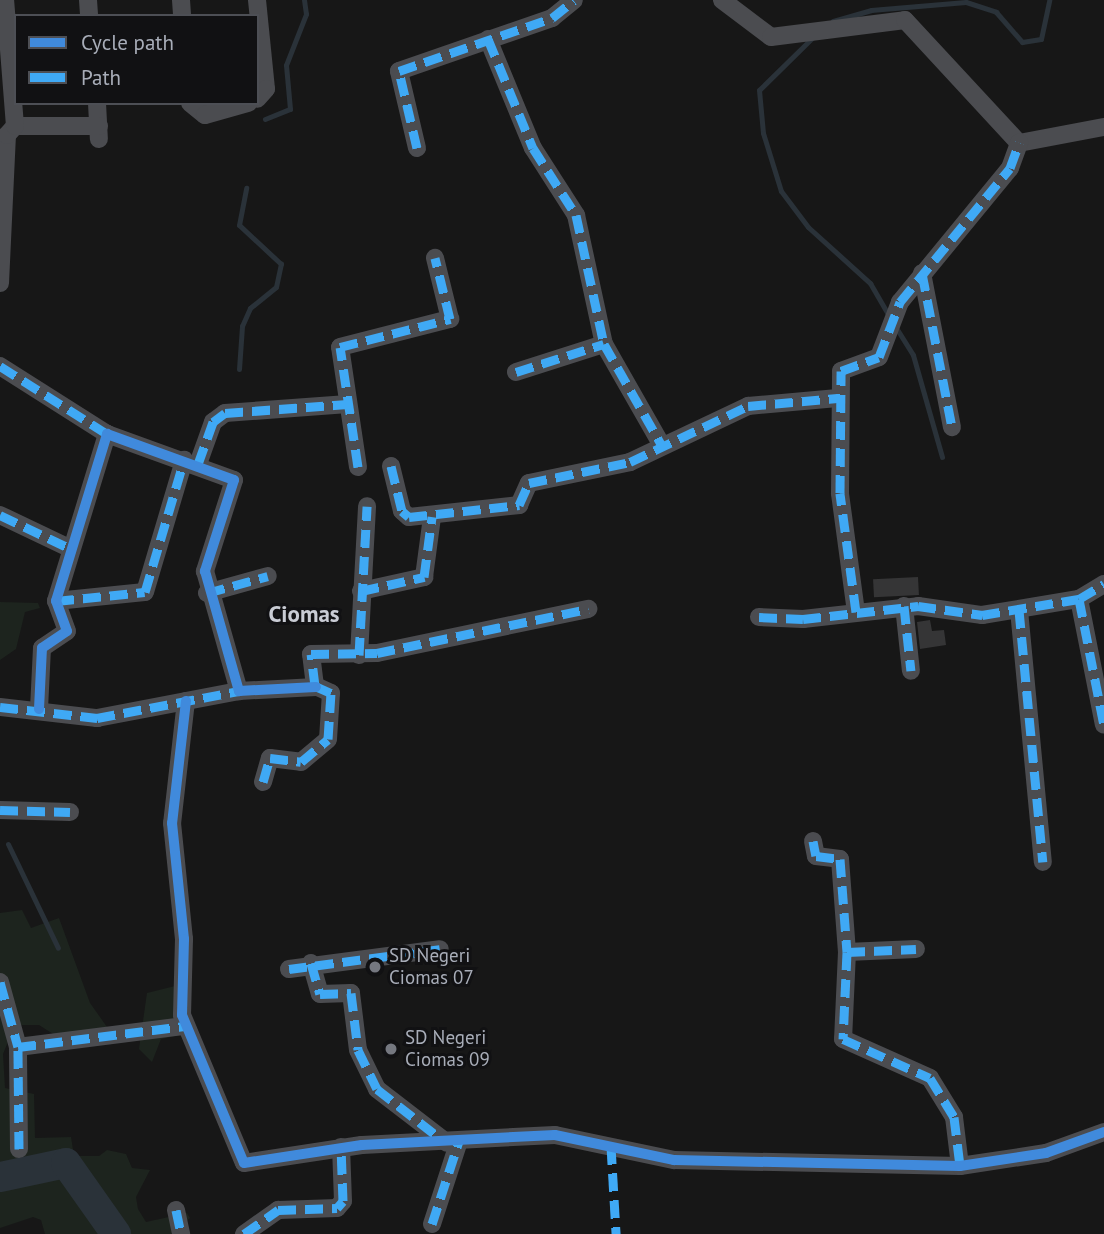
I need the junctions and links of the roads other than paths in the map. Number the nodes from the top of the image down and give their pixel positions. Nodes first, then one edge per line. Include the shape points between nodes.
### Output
1 (5, 0) edge
2 (574, 0) edge
3 (722, 0) edge
4 (259, 20) edge
5 (3, 23) edge
6 (488, 39) junction
7 (259, 97) edge
8 (7, 104) edge
9 (97, 105) edge
10 (193, 105) edge
11 (240, 105) edge
12 (15, 126) junction
13 (1104, 127) edge
14 (1019, 143) junction
15 (417, 148) dead end
16 (435, 258) dead end
17 (922, 273) junction
18 (0, 283) edge
19 (604, 344) junction
20 (0, 366) edge
21 (516, 372) dead end
22 (838, 398) junction
23 (348, 404) junction
24 (952, 427) dead end
25 (107, 434) junction
26 (662, 444) junction
27 (191, 462) junction
28 (391, 466) dead end
29 (358, 467) dead end
30 (368, 506) dead end
31 (0, 515) edge
32 (432, 517) junction
33 (67, 547) junction
34 (268, 576) dead end
35 (1104, 584) edge
36 (361, 591) junction
37 (207, 593) junction
38 (1079, 598) junction
39 (56, 601) junction
40 (904, 606) junction
41 (587, 609) dead end
42 (1019, 610) junction
43 (856, 612) junction
44 (759, 617) dead end
45 (359, 654) junction
46 (911, 671) dead end
47 (316, 687) junction
48 (239, 691) junction
49 (186, 701) junction
50 (0, 706) edge
51 (39, 709) junction
52 (1104, 725) edge
53 (263, 782) dead end
54 (0, 810) edge
55 (70, 812) dead end
56 (813, 841) dead end
57 (1043, 862) dead end
58 (440, 949) dead end
59 (916, 949) dead end
60 (847, 952) junction
61 (311, 963) junction
62 (289, 968) dead end
63 (0, 982) edge
64 (185, 1026) junction
65 (18, 1047) junction
66 (1104, 1132) edge
67 (453, 1142) junction
68 (341, 1147) junction
69 (19, 1149) dead end
70 (960, 1166) junction
71 (176, 1210) dead end
72 (432, 1224) dead end
73 (181, 1234) edge
74 (244, 1234) edge

1 - 5 street
2 - 6 street via 564,13
3 - 14 street via 762,34 813,36 905,20
4 - 7 street via 266,89
5 - 8 street
6 - 15 street via 399,72
6 - 19 street via 533,148 576,215
8 - 12 street
9 - 12 street via 99,132
10 - 11 street via 205,114
12 - 18 street via 7,135
13 - 14 street
14 - 17 street via 1010,168
16 - 23 street via 450,319 342,343
17 - 22 street via 887,321 879,357 841,372
17 - 24 street
19 - 21 street
19 - 26 street
20 - 25 street
22 - 26 street via 748,406
22 - 43 street via 840,493
23 - 27 street via 225,413 213,422
23 - 29 street
25 - 27 street
25 - 33 street
26 - 32 street via 622,465 529,483 519,505
27 - 37 street via 234,480 205,571
27 - 39 street via 145,592
28 - 32 street via 405,515
30 - 36 street
31 - 33 street
32 - 36 street via 424,578
33 - 39 street
34 - 37 street
35 - 38 street
36 - 45 street
37 - 48 street
38 - 42 street
38 - 52 street
39 - 51 street via 67,631 42,648
40 - 42 street via 975,615
40 - 43 street
40 - 46 street
41 - 45 street
42 - 57 street
43 - 44 street
45 - 47 street via 310,654
47 - 48 street
47 - 53 street via 331,694 325,745 302,762 270,758
48 - 49 street
49 - 51 street via 97,718
49 - 64 street via 172,823 184,939
50 - 51 street
54 - 55 street
56 - 60 street via 816,856 839,859
58 - 61 street
59 - 60 street
60 - 70 street via 843,1039 930,1078 954,1116
61 - 62 street
61 - 67 street via 320,994 351,993 358,1050 377,1089
63 - 65 street
64 - 65 street
64 - 68 street via 240,1161
65 - 69 street
66 - 70 street via 1046,1153
67 - 68 street
67 - 70 street via 581,1136 634,1156 665,1159
67 - 72 street
68 - 74 street via 341,1205 278,1210
71 - 73 street

